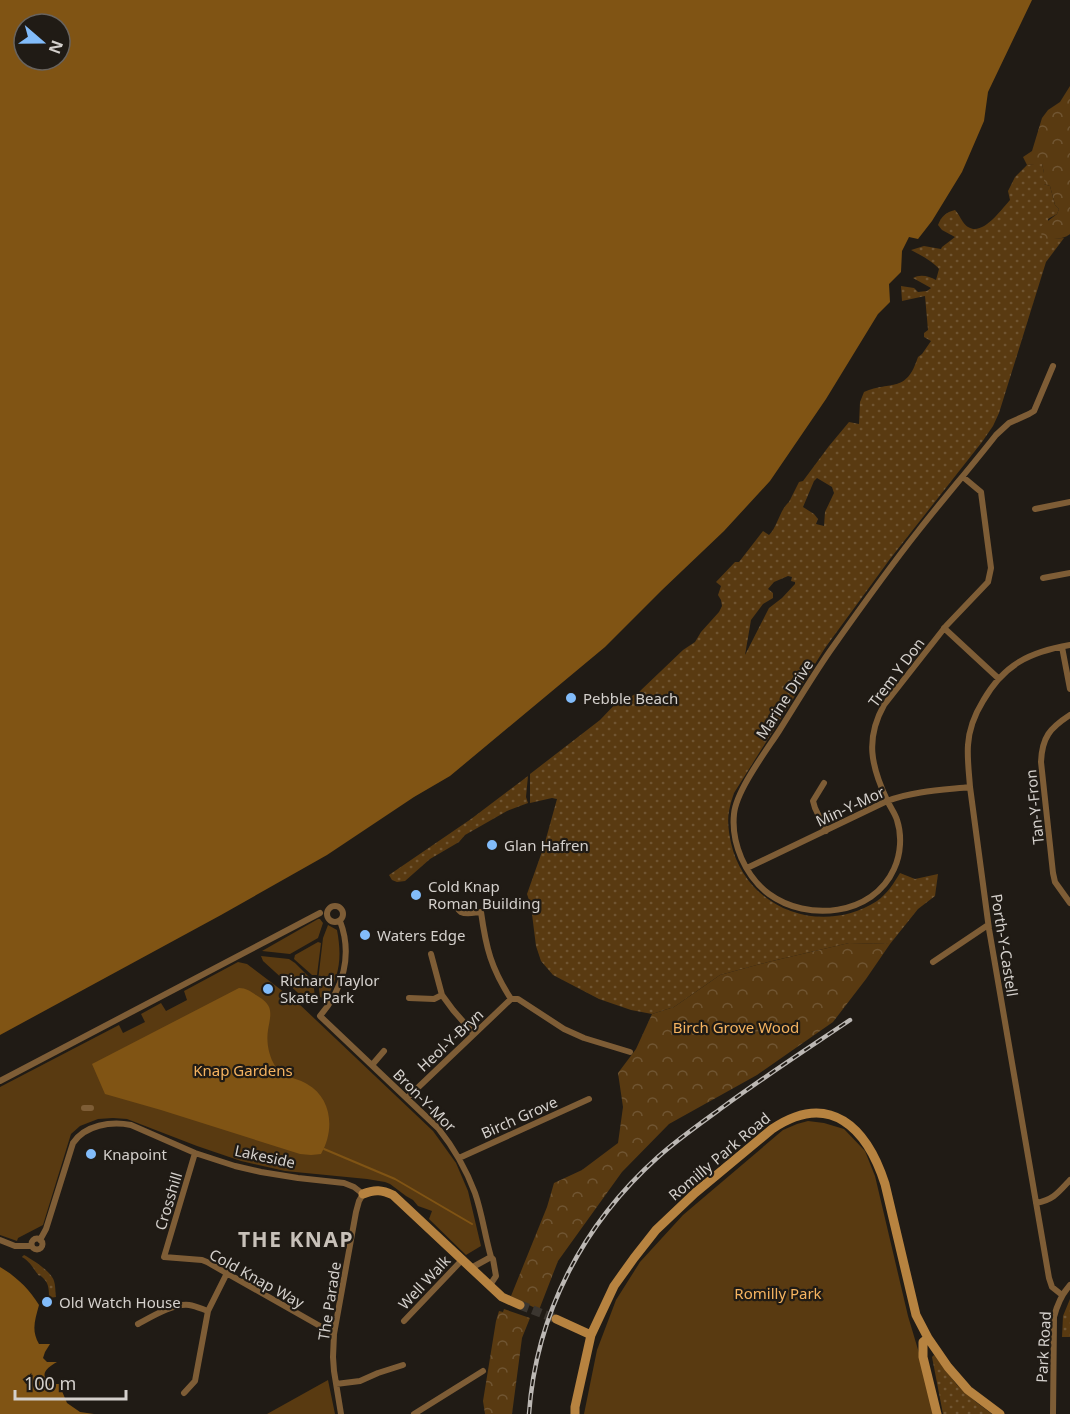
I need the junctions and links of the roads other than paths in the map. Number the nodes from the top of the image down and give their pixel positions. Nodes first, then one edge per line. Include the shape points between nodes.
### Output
1 (1053, 366) dead end
2 (963, 477) junction
3 (1070, 502) edge
4 (1035, 509) dead end
5 (1070, 573) edge
6 (1043, 578) dead end
7 (944, 628) junction
8 (1070, 645) edge
9 (1062, 647) junction
10 (998, 678) junction
11 (1070, 689) edge
12 (1070, 715) edge
13 (824, 783) dead end
14 (970, 787) junction
15 (887, 801) junction
16 (826, 831) junction
17 (747, 868) junction
18 (450, 902) dead end
19 (1070, 903) edge
20 (320, 913) dead end
21 (340, 921) dead end
22 (988, 925) junction
23 (431, 954) dead end
24 (933, 962) dead end
25 (442, 995) junction
26 (409, 998) dead end
27 (511, 999) junction
28 (474, 1034) junction
29 (384, 1052) dead end
30 (630, 1052) dead end
31 (372, 1065) junction
32 (0, 1081) edge
33 (407, 1098) junction
34 (589, 1099) dead end
35 (195, 1153) junction
36 (459, 1158) junction
37 (1070, 1180) edge
38 (363, 1194) junction
39 (1035, 1203) junction
40 (0, 1240) edge
41 (164, 1257) joint
42 (490, 1257) junction
43 (462, 1260) junction
44 (471, 1268) junction
45 (227, 1273) junction
46 (490, 1285) junction
47 (1070, 1286) edge
48 (1062, 1295) junction
49 (520, 1305) tunnel mouth
50 (208, 1311) junction
51 (556, 1319) tunnel mouth
52 (404, 1322) dead end
53 (138, 1324) dead end
54 (334, 1334) junction
55 (591, 1335) junction
56 (928, 1338) junction
57 (403, 1365) dead end
58 (483, 1371) dead end
59 (336, 1384) junction
60 (184, 1392) dead end
61 (341, 1414) edge
62 (414, 1414) edge
63 (575, 1414) edge
64 (937, 1414) edge
65 (1000, 1414) edge
66 (1053, 1414) edge

1 - 2 street, Marine Drive via 1034,411 1009,423 996,435
2 - 7 street, Trem Y Don via 981,492 991,568 988,582
2 - 17 street, Marine Drive via 829,652 738,797 734,827 737,850
3 - 4 street
5 - 6 street
7 - 10 street
7 - 15 street, Trem Y Don via 877,717 872,757
8 - 9 street, Porth-Y-Castell
9 - 10 street, Porth-Y-Castell via 1041,651
9 - 11 street
10 - 14 street, Porth-Y-Castell via 976,712 970,730
12 - 19 street, Tan-Y-Fron via 1047,734 1041,762 1053,873
13 - 16 street via 813,801
14 - 15 street, Min-Y-Mor via 919,792
14 - 22 street, Porth-Y-Castell
15 - 16 street, Min-Y-Mor
15 - 17 street, Marine Drive via 897,819 900,849 885,883 866,900 834,910 797,908 768,893
16 - 17 street, Min-Y-Mor
18 - 27 street via 462,912 481,912 490,961
20 - 32 street
21 - 31 street, Bron-Y-Mor via 346,950 343,975 320,1016
22 - 24 street
22 - 39 street, Porth-Y-Castell
23 - 25 street
25 - 26 street via 434,999
25 - 28 street
27 - 28 street, Heol-Y-Bryn
27 - 30 street via 518,999 584,1038
28 - 33 street, Heol-Y-Bryn
29 - 31 street
31 - 33 street, Bron-Y-Mor
33 - 36 street, Bron-Y-Mor via 438,1128
34 - 36 street, Birch Grove
35 - 38 street, Lakeside via 261,1172 344,1183
35 - 40 street, Lakeside via 123,1123 85,1131 73,1143 39,1250
35 - 41 street, Crosshill
36 - 42 street, Bron-Y-Mor via 475,1193
37 - 39 street via 1056,1196
38 - 43 street, Lakeside via 382,1190 393,1195
38 - 54 street, The Parade via 358,1201
39 - 48 street, Porth-Y-Castell via 1049,1278 1052,1287
41 - 45 street, Cold Knap Way via 202,1260
42 - 44 street
42 - 46 street, Bron-Y-Mor via 496,1276
43 - 44 street, Lakeside
43 - 52 street, Well Walk
44 - 46 street, Lakeside
45 - 50 street
45 - 54 street, Cold Knap Way
46 - 49 street, Lakeside via 502,1297
47 - 48 street, Park Road
48 - 66 street, Park Road via 1054,1317
50 - 53 street via 180,1305
50 - 60 street via 195,1381
51 - 55 street
54 - 59 street, The Parade
55 - 56 street, Romilly Park Road via 614,1286 656,1230 784,1121 820,1113 845,1121 857,1131 878,1163 916,1315
55 - 63 street, Romilly Park Road
56 - 64 street via 923,1342 923,1357
56 - 65 street, Romilly Park Road via 968,1390
57 - 59 street
58 - 62 street
59 - 61 street, The Parade

